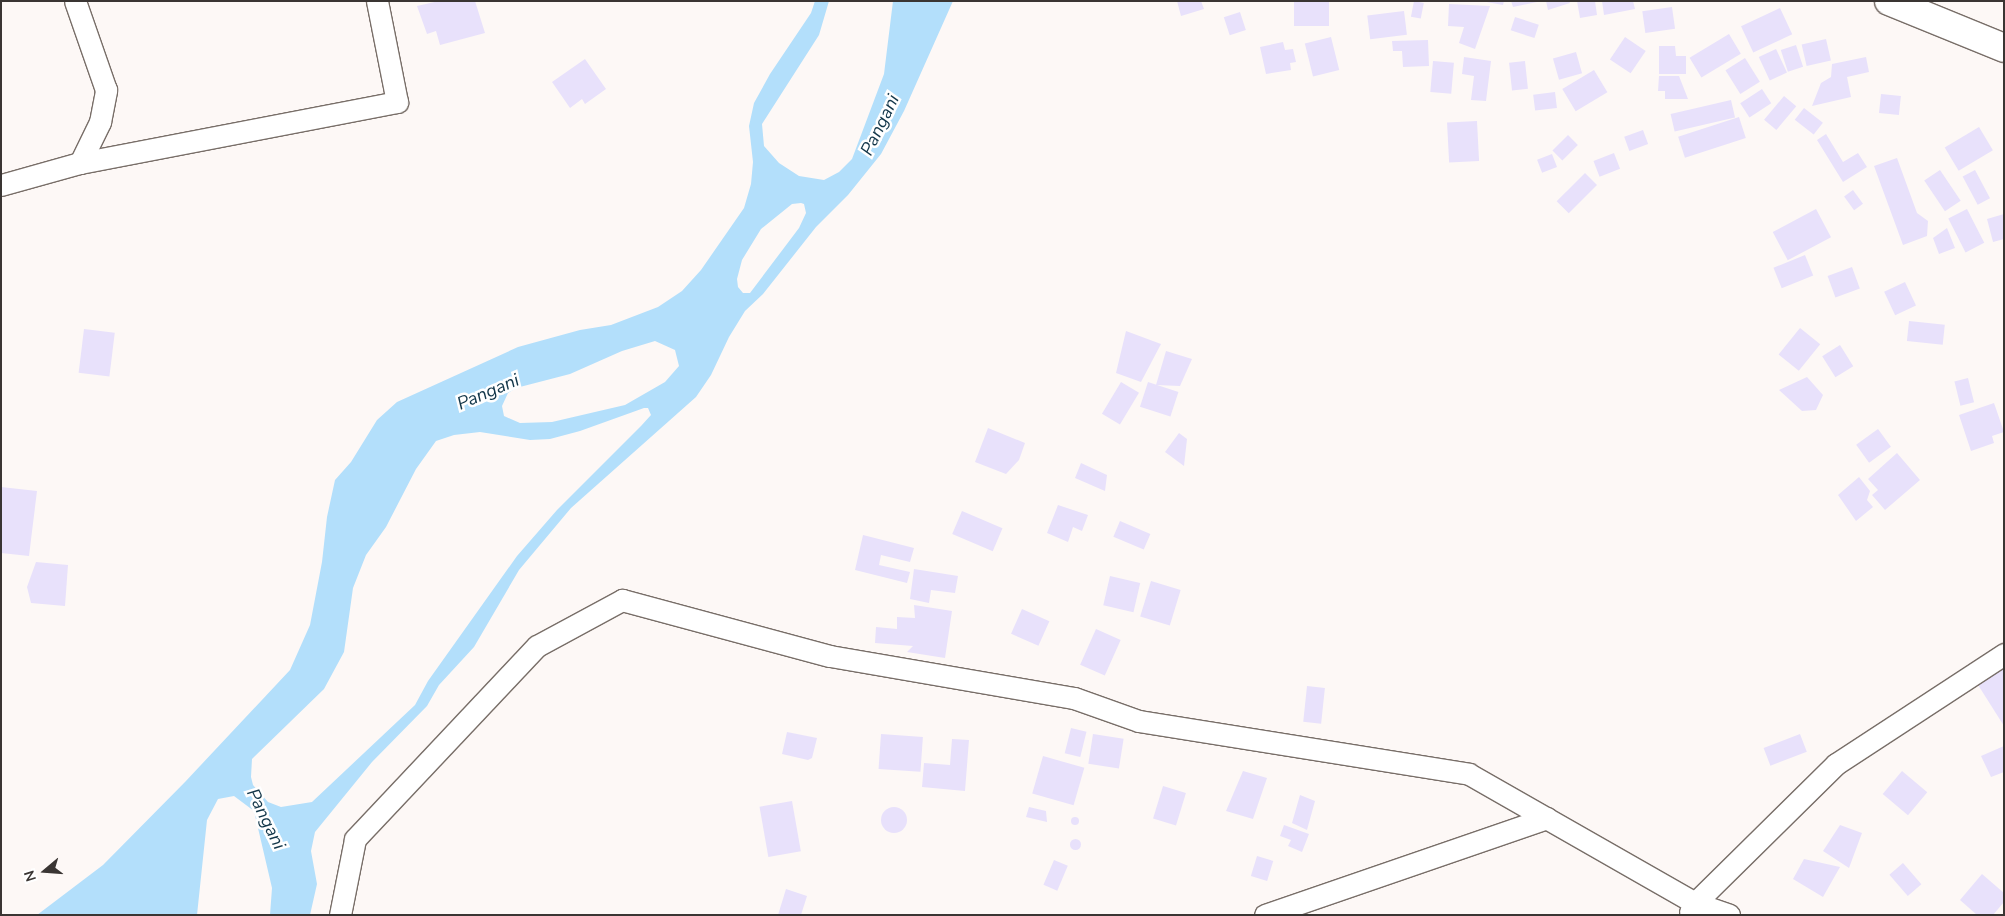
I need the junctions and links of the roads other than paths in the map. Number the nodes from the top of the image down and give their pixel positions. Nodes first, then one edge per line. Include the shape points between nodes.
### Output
1 (74, 1) edge
2 (377, 1) edge
3 (1889, 1) edge
4 (2004, 48) edge
5 (80, 163) junction
6 (1, 185) edge
7 (2004, 654) edge
8 (1547, 818) junction
9 (1692, 909) edge
10 (340, 915) edge
11 (1265, 915) edge
12 (1729, 915) edge

1 - 5 street via 106,90 100,122
2 - 5 street via 397,102
3 - 4 main road
5 - 6 street
7 - 9 street via 1836,764
8 - 9 street
8 - 10 street via 1469,774 1139,721 1074,698 830,656 622,600 537,646 355,839
8 - 11 street
9 - 12 street

